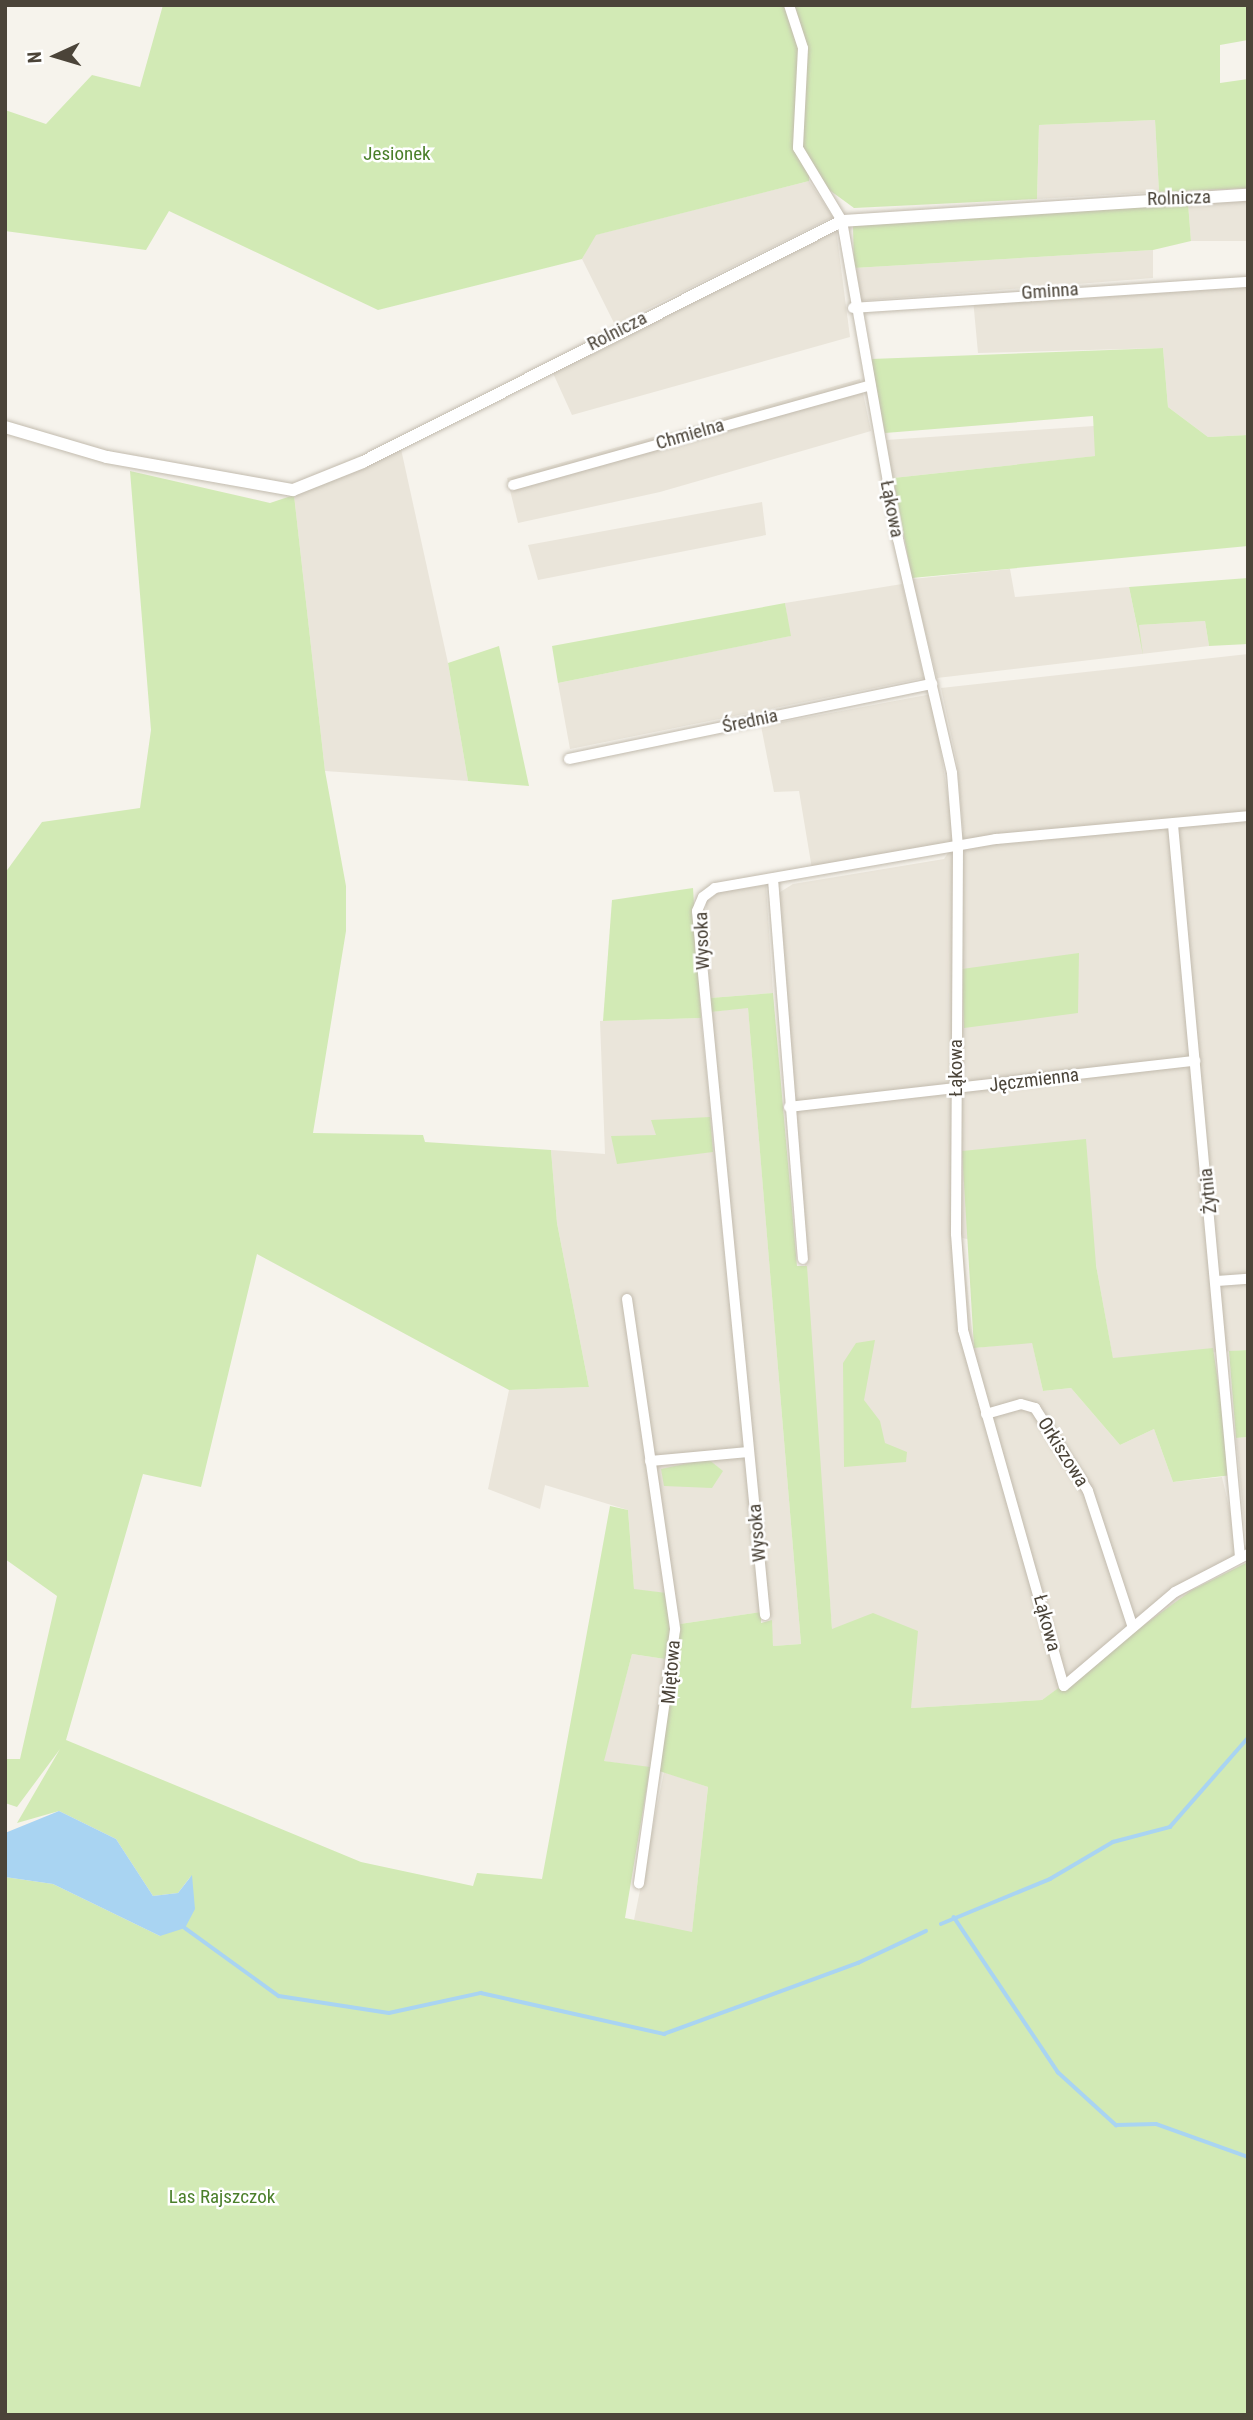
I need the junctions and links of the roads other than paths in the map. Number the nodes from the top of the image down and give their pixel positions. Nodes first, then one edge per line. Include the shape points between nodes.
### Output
1 (789, 5) edge
2 (1248, 195) edge
3 (842, 221) junction
4 (1248, 282) edge
5 (853, 308) junction
6 (867, 386) junction
7 (5, 427) edge
8 (513, 485) dead end
9 (932, 684) junction
10 (569, 759) dead end
11 (1248, 816) edge
12 (1173, 825) junction
13 (958, 847) junction
14 (773, 878) junction
15 (1195, 1061) junction
16 (956, 1089) junction
17 (789, 1107) junction
18 (803, 1259) dead end
19 (1248, 1279) edge
20 (1217, 1281) junction
21 (627, 1299) dead end
22 (986, 1414) junction
23 (749, 1452) junction
24 (650, 1461) junction
25 (1244, 1555) edge
26 (765, 1615) dead end
27 (1132, 1625) junction
28 (639, 1883) dead end

1 - 3 street via 803,48 798,148
2 - 3 street, Rolnicza
3 - 5 street, Łąkowa
3 - 7 street, Rolnicza via 302,488 277,491 120,460
4 - 5 street, Gminna
5 - 6 street, Łąkowa
6 - 8 street, Chmielna
6 - 9 street, Łąkowa
9 - 10 street, Średnia
9 - 13 street, Łąkowa via 952,773
11 - 12 street, Wysoka
12 - 13 street, Wysoka
12 - 15 street, Żytnia
13 - 14 street, Wysoka
13 - 16 street, Łąkowa
14 - 17 street
14 - 23 street, Wysoka via 715,888 697,911
15 - 16 street, Jęczmienna
15 - 20 street, Żytnia
16 - 17 street, Jęczmienna
16 - 22 street, Łąkowa via 958,1284
17 - 18 street
19 - 20 street
20 - 25 street, Żytnia
21 - 24 street, Miętowa
22 - 27 street, Orkiszowa via 1021,1404 1035,1408 1088,1491
22 - 27 street, Łąkowa via 1064,1686
23 - 24 street
23 - 26 street, Wysoka
24 - 28 street, Miętowa via 675,1630
25 - 27 street, Łąkowa via 1175,1592

